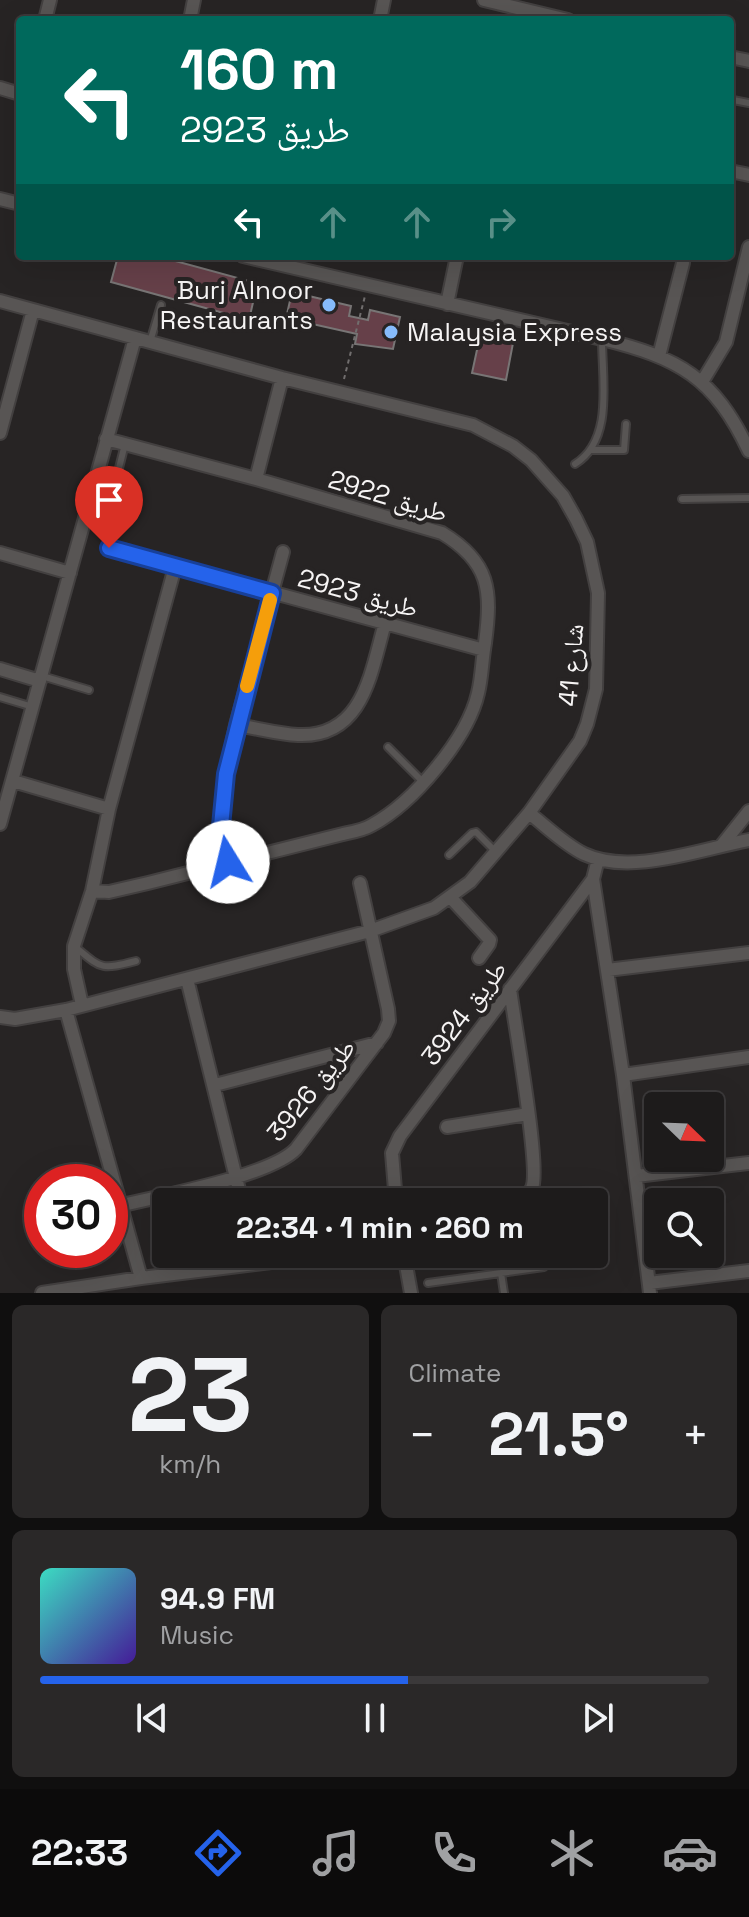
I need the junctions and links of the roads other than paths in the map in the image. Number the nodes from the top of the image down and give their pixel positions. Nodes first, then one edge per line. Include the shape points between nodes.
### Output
1 (484, 0) edge
2 (551, 16) edge
3 (749, 247) edge
4 (260, 260) edge
5 (456, 260) edge
6 (683, 260) edge
7 (745, 284) edge
8 (0, 301) edge
9 (447, 304) junction
10 (161, 305) dead end
11 (33, 310) junction
12 (135, 338) junction
13 (602, 339) junction
14 (150, 342) junction
15 (659, 356) junction
16 (282, 378) junction
17 (702, 382) junction
18 (626, 424) dead end
19 (0, 433) edge
20 (106, 439) junction
21 (125, 444) junction
22 (592, 450) junction
23 (749, 451) edge
24 (575, 464) dead end
25 (256, 479) junction
26 (114, 488) dead end
27 (749, 498) edge
28 (682, 499) dead end
29 (109, 548) dead end
30 (283, 552) dead end
31 (0, 553) edge
32 (175, 567) junction
33 (70, 573) junction
34 (272, 593) junction
35 (385, 623) junction
36 (484, 650) junction
37 (0, 669) edge
38 (41, 678) junction
39 (89, 690) dead end
40 (0, 697) edge
41 (33, 707) junction
42 (236, 725) junction
43 (388, 747) dead end
44 (13, 781) junction
45 (423, 782) junction
46 (109, 809) junction
47 (749, 811) edge
48 (529, 813) junction
49 (0, 824) edge
50 (749, 840) edge
51 (722, 845) junction
52 (496, 852) junction
53 (449, 855) dead end
54 (598, 859) junction
55 (228, 862) junction
56 (593, 879) junction
57 (360, 883) dead end
58 (92, 891) junction
59 (451, 898) junction
60 (370, 931) junction
61 (74, 946) junction
62 (749, 953) edge
63 (479, 958) dead end
64 (136, 961) dead end
65 (607, 970) junction
66 (187, 979) junction
67 (510, 989) junction
68 (82, 1005) junction
69 (66, 1010) junction
70 (0, 1017) edge
71 (377, 1043) junction
72 (749, 1057) edge
73 (623, 1075) junction
74 (215, 1085) junction
75 (528, 1114) junction
76 (447, 1127) dead end
77 (749, 1163) edge
78 (108, 1164) edge
79 (636, 1176) junction
80 (236, 1177) junction
81 (239, 1188) edge
82 (394, 1188) edge
83 (531, 1188) edge
84 (128, 1204) edge
85 (128, 1235) edge
86 (223, 1268) edge
87 (407, 1268) edge
88 (537, 1268) edge
89 (749, 1271) edge
90 (501, 1273) junction
91 (141, 1278) junction
92 (428, 1283) dead end
93 (125, 1287) edge
94 (650, 1288) edge
95 (42, 1293) edge
96 (411, 1293) edge
97 (504, 1293) edge

1 - 2 street
3 - 7 street
4 - 9 street
5 - 9 street
6 - 15 street
7 - 17 street via 726,342
8 - 11 street, شارع 41
9 - 13 street
10 - 14 lane
11 - 12 street, شارع 41
11 - 19 street
12 - 14 street, شارع 41
12 - 20 street
13 - 15 street
13 - 22 lane via 602,428
14 - 16 street, شارع 41
15 - 17 street
16 - 25 street
16 - 48 street, شارع 41 via 451,418 494,435 547,476 576,519 598,593 596,689 580,741
17 - 23 street via 729,414
18 - 22 lane via 624,450
20 - 21 street, طريق 2922
20 - 33 street
21 - 25 street, طريق 2922
21 - 26 lane
22 - 24 lane
25 - 36 street, طريق 2922 via 442,533 465,547 484,576
27 - 28 lane
29 - 32 street, طريق 2923
30 - 34 street
31 - 33 street
32 - 34 street, طريق 2923
32 - 46 street
33 - 38 street
34 - 35 street, طريق 2923
34 - 42 street
35 - 36 street, طريق 2923
35 - 42 street via 365,693 336,728 299,735
36 - 45 street, طريق 2922 via 470,717
37 - 38 street
38 - 39 lane
38 - 41 street
40 - 41 lane
41 - 44 street
42 - 55 street via 222,801
43 - 45 lane
44 - 46 street
44 - 49 street
45 - 55 street, طريق 2922 via 370,827
46 - 58 street
47 - 51 street
48 - 52 street, شارع 41
48 - 54 street
50 - 51 street
51 - 54 street via 648,861
52 - 53 lane via 476,832
52 - 59 street, شارع 41
54 - 56 street, طريق 3924
55 - 58 street, طريق 2922 via 109,892
56 - 65 street
56 - 67 street, طريق 3924
57 - 60 street, طريق 3926
58 - 61 street
59 - 60 street, شارع 41
59 - 63 street via 490,940
60 - 66 street, شارع 41
60 - 71 street, طريق 3926 via 389,1015
61 - 64 lane via 98,966
61 - 68 street
62 - 65 street
65 - 73 street
66 - 68 street, شارع 41
66 - 74 street
67 - 75 street
67 - 82 street, طريق 3924 via 394,1145
68 - 69 street, شارع 41
69 - 70 street, شارع 41
69 - 78 street
71 - 74 street
71 - 80 street, طريق 3926 via 292,1154 274,1166
72 - 73 street
73 - 79 street
74 - 80 street
75 - 76 street
75 - 83 street
77 - 79 street
79 - 94 street
80 - 81 street
80 - 84 street, طريق 3926
85 - 91 street
86 - 91 street
87 - 96 street
88 - 90 lane
89 - 94 street
90 - 92 lane
90 - 97 lane
91 - 93 street
93 - 95 street

